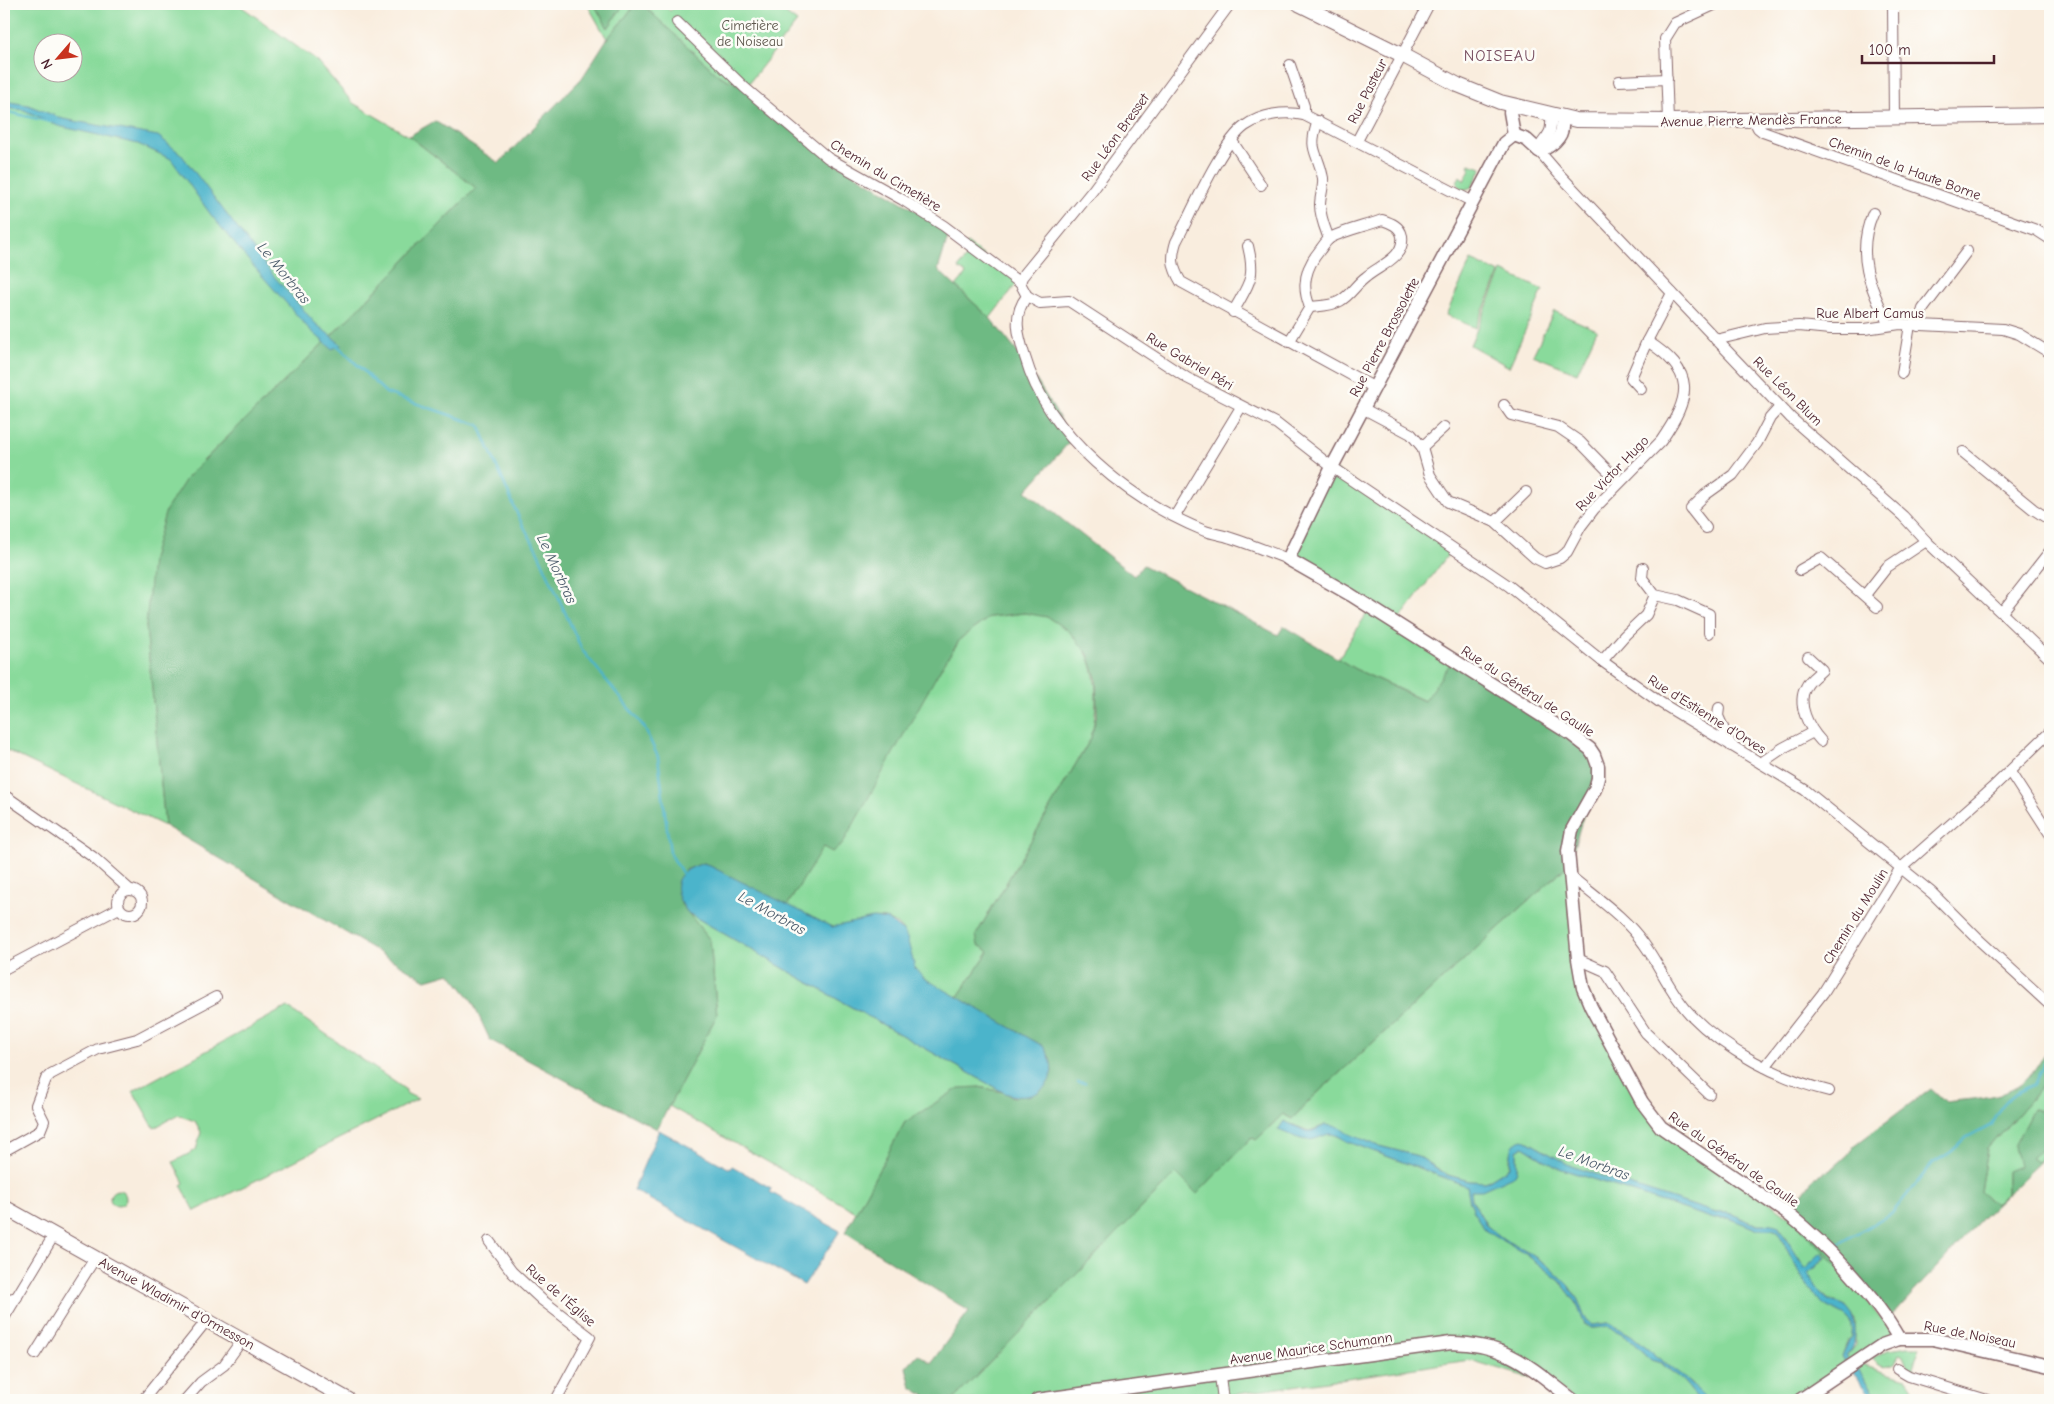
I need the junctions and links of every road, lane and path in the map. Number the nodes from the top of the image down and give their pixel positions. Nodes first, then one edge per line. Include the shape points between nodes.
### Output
1 (1230, 4) edge
2 (1298, 4) edge
3 (1429, 4) edge
4 (1716, 4) edge
5 (1893, 4) edge
6 (678, 22) dead end
7 (1402, 55) junction
8 (1290, 65) dead end
9 (1666, 79) junction
10 (1619, 81) dead end
11 (1458, 86) junction
12 (1510, 112) junction
13 (1304, 115) junction
14 (2050, 115) edge
15 (1894, 118) junction
16 (1556, 120) junction
17 (1754, 120) junction
18 (1668, 121) junction
19 (1318, 122) junction
20 (1514, 135) junction
21 (1232, 141) junction
22 (1357, 141) junction
23 (1539, 151) junction
24 (1261, 185) dead end
25 (1473, 202) junction
26 (1872, 212) dead end
27 (1329, 239) junction
28 (2050, 239) edge
29 (1248, 246) dead end
30 (1967, 251) dead end
31 (1020, 284) junction
32 (1672, 293) junction
33 (1027, 296) junction
34 (1310, 307) junction
35 (1233, 312) junction
36 (1889, 325) junction
37 (1914, 325) junction
38 (1716, 340) junction
39 (1647, 341) junction
40 (1289, 342) junction
41 (2050, 353) edge
42 (1902, 373) dead end
43 (1375, 388) junction
44 (1641, 389) dead end
45 (1504, 405) dead end
46 (1241, 407) junction
47 (1780, 407) junction
48 (1364, 409) junction
49 (1444, 427) dead end
50 (1422, 447) junction
51 (1964, 452) dead end
52 (1332, 467) junction
53 (1619, 482) junction
54 (1526, 492) dead end
55 (1175, 516) junction
56 (2050, 520) edge
57 (1495, 522) junction
58 (1706, 528) dead end
59 (1926, 541) junction
60 (2050, 551) edge
61 (1288, 559) junction
62 (1643, 568) dead end
63 (1800, 570) dead end
64 (1655, 595) junction
65 (1865, 595) junction
66 (1877, 606) dead end
67 (2002, 612) junction
68 (1709, 633) dead end
69 (1808, 657) dead end
70 (2050, 659) edge
71 (1602, 661) junction
72 (1719, 708) dead end
73 (1813, 732) junction
74 (2050, 732) edge
75 (1820, 741) dead end
76 (1731, 746) junction
77 (1761, 763) junction
78 (2010, 772) junction
79 (4, 795) edge
80 (2050, 834) edge
81 (1900, 869) junction
82 (1570, 878) junction
83 (130, 890) junction
84 (119, 908) junction
85 (1578, 959) junction
86 (4, 968) edge
87 (216, 997) dead end
88 (2050, 1005) edge
89 (1765, 1066) junction
90 (1829, 1091) dead end
91 (1709, 1094) dead end
92 (4, 1151) edge
93 (4, 1207) edge
94 (54, 1235) junction
95 (489, 1241) dead end
96 (95, 1258) junction
97 (17, 1297) junction
98 (4, 1301) edge
99 (6, 1315) edge
100 (207, 1320) junction
101 (1899, 1339) junction
102 (242, 1340) junction
103 (36, 1354) dead end
104 (2050, 1366) edge
105 (1897, 1369) dead end
106 (1220, 1376) junction
107 (143, 1400) edge
108 (185, 1400) edge
109 (349, 1400) edge
110 (556, 1400) edge
111 (1037, 1400) edge
112 (1223, 1400) edge
113 (1573, 1400) edge
114 (1800, 1400) edge
115 (1987, 1400) edge

1 - 31 street, Rue Léon Bresset via 1093,190 1022,277
2 - 7 main road, Avenue Pierre Mendès France
3 - 7 street, Rue Pasteur
4 - 9 street via 1675,23 1665,39
5 - 15 street
6 - 31 street, Chemin du Cimetière via 745,88 828,158 944,226
7 - 11 main road, Avenue Pierre Mendès France
7 - 22 street, Rue Pasteur
8 - 13 street
9 - 10 street
9 - 18 street
11 - 12 main road, Avenue Pierre Mendès France via 1465,93
11 - 16 main road, Avenue Pierre Mendès France
12 - 16 main road, Avenue Pierre Mendès France
12 - 20 street
13 - 19 street
13 - 21 street via 1284,113 1258,119 1244,127
14 - 15 main road, Avenue Pierre Mendès France
15 - 17 main road, Avenue Pierre Mendès France
16 - 18 main road, Avenue Pierre Mendès France
16 - 23 street via 1563,130 1555,142
17 - 18 main road, Avenue Pierre Mendès France
17 - 28 street, Chemin de la Haute Borne via 1764,132 2036,230
19 - 22 street
19 - 27 street via 1312,144 1323,178 1321,217
20 - 23 street, Rue Léon Blum via 1527,140
20 - 25 street, Rue Pierre Brossolette via 1504,143
21 - 24 street
21 - 35 street via 1176,242 1172,256 1173,268 1181,282
22 - 25 street
23 - 32 street, Rue Léon Blum
25 - 43 street, Rue Pierre Brossolette
26 - 36 street via 1864,250 1865,268 1874,296
27 - 34 street via 1312,260 1305,279
27 - 34 street via 1382,220 1394,224 1401,232 1402,242 1401,250 1394,258 1365,277 1348,296 1338,302
29 - 35 street via 1252,262 1251,279
30 - 37 street
31 - 33 street
32 - 38 street, Rue Léon Blum
32 - 39 street
33 - 46 street, Rue Gabriel Péri via 1040,303 1069,301 1188,378
33 - 55 street via 1019,308 1018,331 1037,388 1072,439 1105,472
34 - 40 street
35 - 40 street
36 - 37 street, Rue Albert Camus
36 - 38 street, Rue Albert Camus via 1864,329 1765,328
37 - 41 street, Rue Albert Camus via 2003,329 2019,334
37 - 42 street
38 - 47 street, Rue Léon Blum
39 - 44 street via 1631,378
39 - 53 street, Rue Victor Hugo via 1666,353 1683,375 1684,398 1661,441
40 - 43 street
43 - 48 street, Rue Pierre Brossolette
45 - 53 street via 1511,415 1558,427 1580,442
46 - 52 street, Rue Gabriel Péri via 1277,424
46 - 55 street
47 - 58 street via 1733,475 1705,495 1691,510
47 - 59 street, Rue Léon Blum via 1903,516
48 - 50 street via 1411,434
48 - 52 street, Rue Pierre Brossolette
49 - 50 street
50 - 57 street, Rue Victor Hugo via 1430,475 1448,502
51 - 56 street via 2033,510
52 - 61 street, Rue Pierre Brossolette
52 - 71 street, Rue d'Estienne d'Orves via 1510,586
53 - 57 street, Rue Victor Hugo via 1589,514 1567,552 1546,563 1535,558
54 - 57 street
55 - 61 street via 1206,531
59 - 65 street via 1887,566
59 - 67 street, Rue Léon Blum
60 - 67 street
61 - 82 street, Rue du Général de Gaulle via 1384,615 1590,749 1598,778 1572,830 1568,851
62 - 64 street via 1642,578
63 - 65 street via 1821,558
64 - 68 street via 1678,600 1709,614
64 - 71 street via 1646,615
65 - 66 street
67 - 70 street, Rue Léon Blum
69 - 73 street via 1822,670 1806,686 1802,697
71 - 76 street, Rue d'Estienne d'Orves via 1661,703
72 - 76 street via 1718,716
73 - 75 street
73 - 77 street
74 - 78 street, Chemin du Moulin
76 - 77 street, Rue d'Estienne d'Orves
77 - 81 street, Rue d'Estienne d'Orves via 1804,790
78 - 80 street
78 - 81 street, Chemin du Moulin
79 - 83 street via 93,857
81 - 88 street, Rue d'Estienne d'Orves via 1932,893
81 - 89 street, Chemin du Moulin via 1823,993
82 - 85 street, Rue du Général de Gaulle
82 - 89 street via 1619,916 1644,943 1689,1014 1724,1044
83 - 84 street via 120,896
83 - 84 street via 138,894 142,905 130,914
84 - 86 street
85 - 91 street via 1605,971 1646,1033
85 - 101 street, Rue du Général de Gaulle via 1590,1007 1651,1116 1661,1127 1804,1228 1877,1306
87 - 92 street via 137,1039 103,1047 51,1074 36,1105 44,1120 40,1131
89 - 90 street via 1802,1084
93 - 94 main road, Avenue Wladimir d'Ormesson
94 - 96 main road, Avenue Wladimir d'Ormesson
94 - 97 street
95 - 110 street, Rue de l'Église via 512,1272 590,1338
96 - 100 main road, Avenue Wladimir d'Ormesson
96 - 103 street
97 - 98 street
97 - 99 street
98 - 99 street
100 - 102 main road, Avenue Wladimir d'Ormesson
100 - 107 street
101 - 104 street, Rue de Noiseau via 1933,1339
101 - 114 street, Rue de Noiseau via 1882,1345
102 - 108 street via 224,1365 201,1382
102 - 109 main road, Avenue Wladimir d'Ormesson
105 - 115 street via 1909,1376
106 - 111 street, Avenue Maurice Schumann
106 - 112 street
106 - 113 street, Avenue Maurice Schumann via 1451,1343 1481,1345 1513,1356

